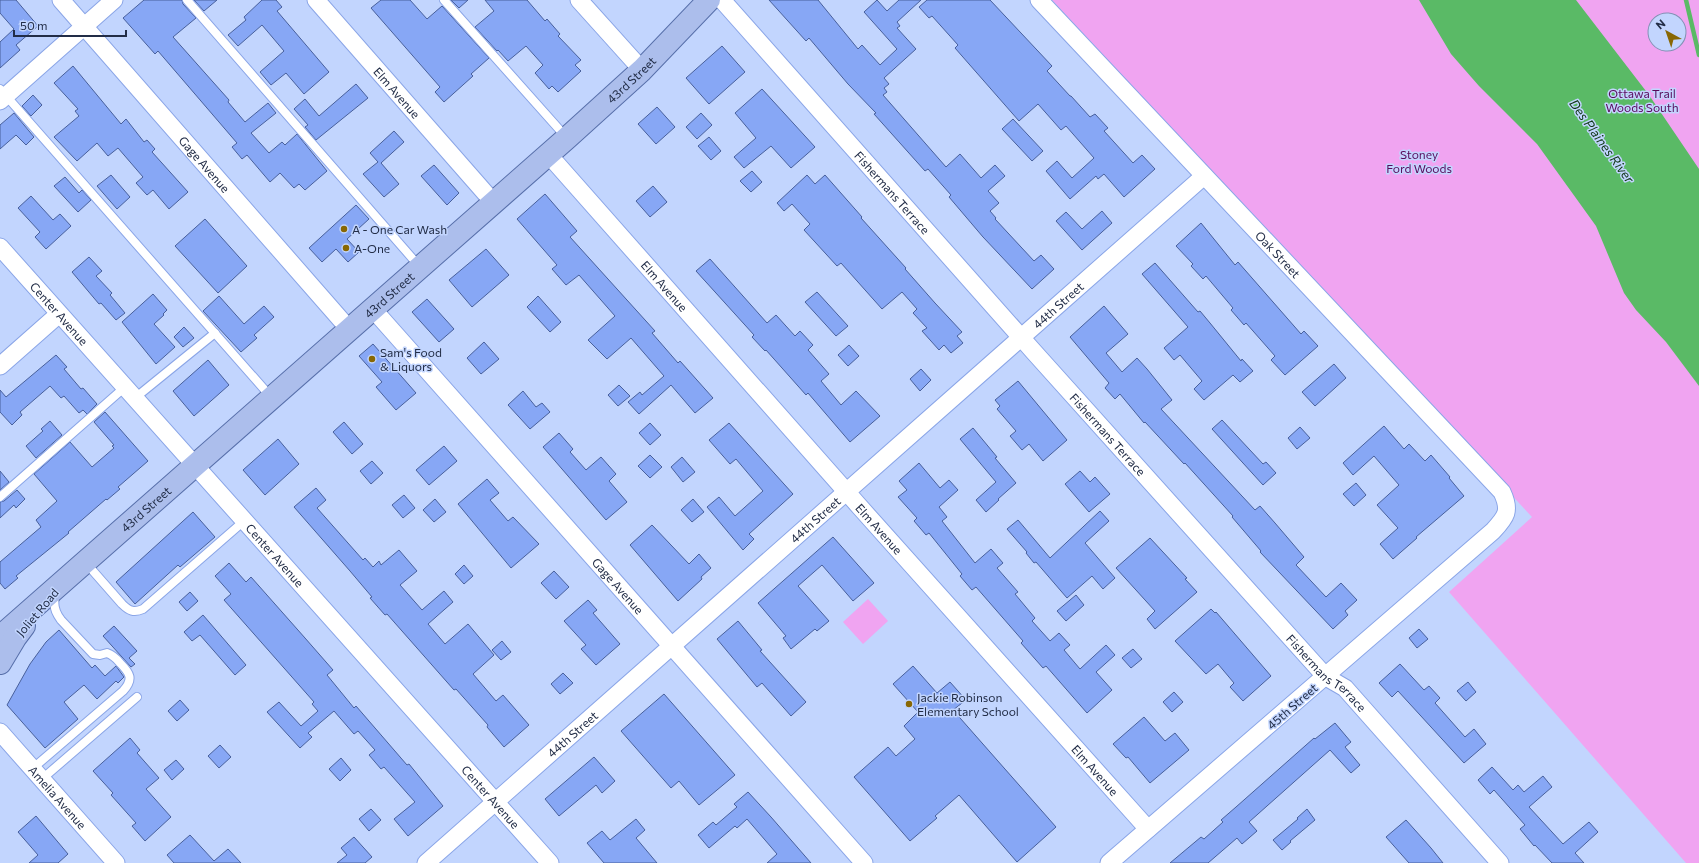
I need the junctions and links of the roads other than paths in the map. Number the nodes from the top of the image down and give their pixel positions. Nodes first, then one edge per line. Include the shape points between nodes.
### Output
1 (60, 0) edge
2 (114, 0) edge
3 (187, 0) edge
4 (316, 0) edge
5 (444, 0) edge
6 (579, 0) edge
7 (1039, 0) edge
8 (710, 1) edge
9 (84, 26) junction
10 (642, 70) junction
11 (2, 95) edge
12 (567, 138) junction
13 (548, 154) junction
14 (1204, 176) junction
15 (494, 203) junction
16 (0, 246) edge
17 (420, 267) junction
18 (372, 308) junction
19 (59, 314) junction
20 (349, 329) junction
21 (215, 333) junction
22 (1022, 338) junction
23 (0, 366) edge
24 (130, 393) junction
25 (272, 397) junction
26 (195, 465) junction
27 (846, 492) junction
28 (0, 497) edge
29 (1507, 514) joint
30 (244, 521) junction
31 (85, 562) junction
32 (62, 583) junction
33 (0, 637) edge
34 (672, 646) junction
35 (0, 663) edge
36 (1326, 677) junction
37 (137, 697) dead end
38 (0, 732) edge
39 (37, 774) junction
40 (495, 802) junction
41 (1148, 829) junction
42 (116, 863) edge
43 (426, 863) edge
44 (550, 863) edge
45 (864, 863) edge
46 (1109, 863) edge
47 (1500, 863) edge

1 - 9 street, Gage Avenue
2 - 9 street
3 - 17 lane
4 - 15 street, Elm Avenue
5 - 12 lane
6 - 10 street
7 - 14 street, Oak Street
8 - 10 main road, 43rd Street
8 - 22 street, Fishermans Terrace
9 - 11 street
9 - 20 street, Gage Avenue
10 - 12 main road, 43rd Street
11 - 21 lane
12 - 13 main road, 43rd Street
13 - 15 main road, 43rd Street
13 - 27 street, Elm Avenue
14 - 22 street, 44th Street
14 - 29 street, Oak Street via 1502,492 1507,503
15 - 17 main road, 43rd Street
16 - 19 street, Center Avenue
17 - 18 main road, 43rd Street
18 - 20 main road, 43rd Street
18 - 34 street, Gage Avenue
19 - 23 street
19 - 24 street, Center Avenue
20 - 25 main road, 43rd Street
21 - 24 lane
21 - 25 lane
22 - 27 street, 44th Street
22 - 36 street, Fishermans Terrace
24 - 26 street, Center Avenue
24 - 28 lane
25 - 26 main road, 43rd Street
26 - 30 street, Center Avenue
26 - 31 main road, 43rd Street
27 - 34 street, 44th Street
27 - 41 street, Elm Avenue
29 - 36 street, 45th Street via 1493,531
30 - 31 lane via 143,609 135,612 128,610
30 - 40 street, Center Avenue
31 - 32 main road, 43rd Street
32 - 33 main road
32 - 35 main road, Joliet Road via 15,638
32 - 39 lane via 54,607 60,620 93,654 114,655 130,674 130,680 127,686
34 - 40 street, 44th Street
34 - 45 street, Gage Avenue
36 - 41 street, 45th Street
36 - 47 street, Fishermans Terrace via 1345,688
37 - 39 lane
38 - 39 street, Amelia Avenue
39 - 42 street, Amelia Avenue
40 - 43 street, 44th Street
40 - 44 street, Center Avenue
41 - 46 street, 45th Street

